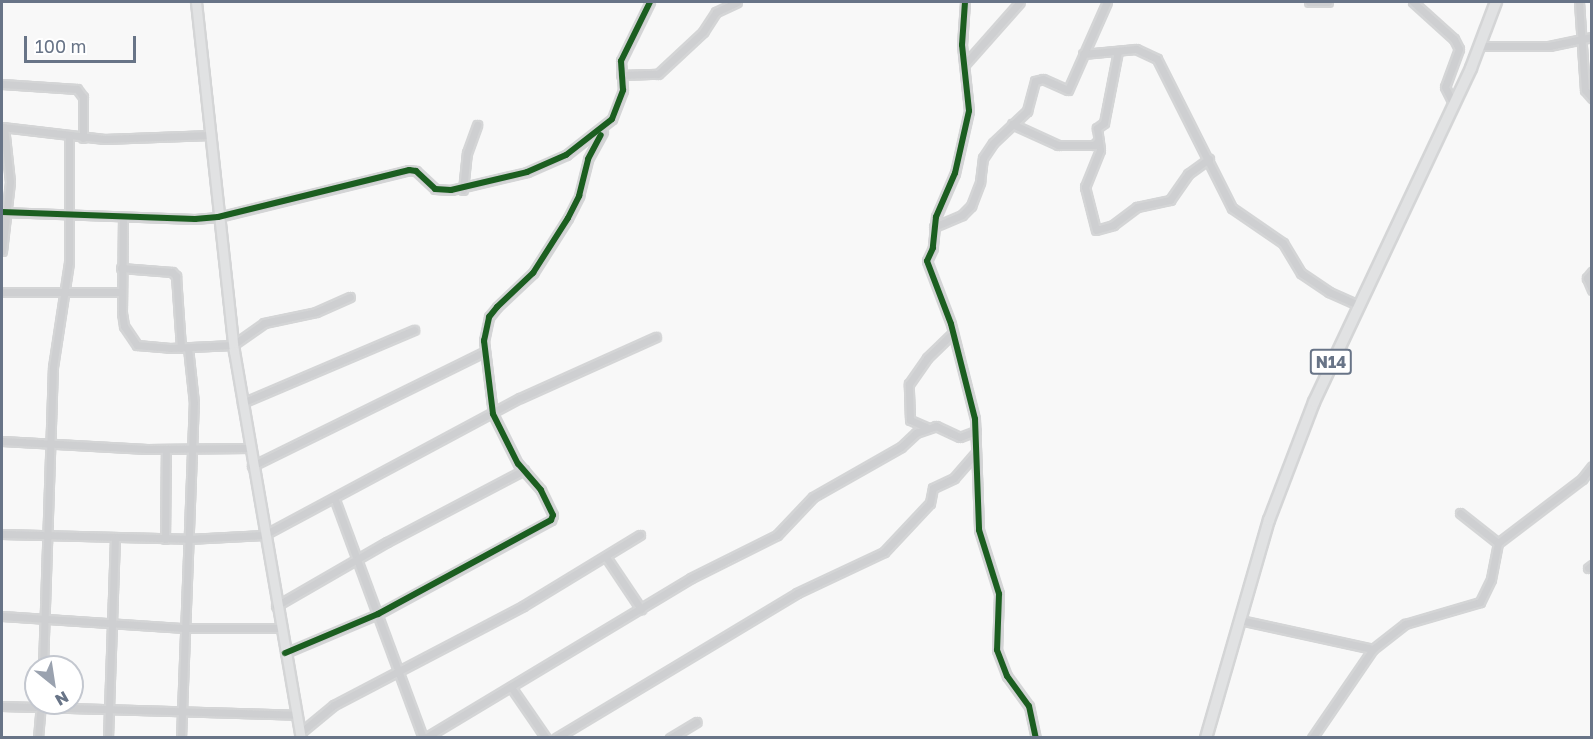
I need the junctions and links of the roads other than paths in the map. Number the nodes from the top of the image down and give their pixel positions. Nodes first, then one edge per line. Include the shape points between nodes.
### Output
1 (196, 2) edge
2 (650, 2) edge
3 (737, 2) edge
4 (965, 2) edge
5 (1020, 2) edge
6 (1107, 2) edge
7 (1309, 2) edge
8 (1328, 2) edge
9 (1413, 2) edge
10 (1496, 2) edge
11 (1580, 2) edge
12 (1592, 37) edge
13 (1580, 40) junction
14 (1480, 46) junction
15 (1118, 51) junction
16 (1083, 54) junction
17 (966, 63) junction
18 (621, 75) junction
19 (2, 84) edge
20 (1592, 98) edge
21 (1454, 105) junction
22 (1012, 124) junction
23 (477, 125) dead end
24 (3, 127) edge
25 (604, 129) junction
26 (211, 135) junction
27 (69, 137) junction
28 (83, 138) junction
29 (1098, 141) junction
30 (1209, 159) junction
31 (463, 190) junction
32 (5, 212) edge
33 (67, 214) junction
34 (218, 217) junction
35 (123, 218) junction
36 (934, 227) junction
37 (2, 251) edge
38 (121, 268) junction
39 (1592, 272) edge
40 (1592, 290) edge
41 (2, 292) edge
42 (66, 292) junction
43 (121, 292) junction
44 (350, 297) dead end
45 (1358, 304) junction
46 (414, 330) dead end
47 (951, 335) junction
48 (656, 337) dead end
49 (233, 345) junction
50 (184, 348) junction
51 (484, 352) junction
52 (242, 403) junction
53 (493, 414) junction
54 (926, 428) junction
55 (976, 431) junction
56 (2, 441) edge
57 (50, 446) junction
58 (249, 448) junction
59 (166, 449) junction
60 (192, 449) junction
61 (976, 453) junction
62 (252, 466) junction
63 (1592, 466) edge
64 (524, 470) junction
65 (335, 500) junction
66 (1460, 513) dead end
67 (2, 534) edge
68 (264, 535) junction
69 (640, 535) dead end
70 (48, 536) junction
71 (115, 538) junction
72 (165, 539) junction
73 (188, 539) junction
74 (1498, 543) junction
75 (606, 556) junction
76 (357, 559) junction
77 (276, 606) junction
78 (641, 609) junction
79 (378, 614) junction
80 (2, 616) edge
81 (45, 616) junction
82 (1240, 620) junction
83 (112, 621) junction
84 (185, 628) junction
85 (280, 628) junction
86 (1372, 649) junction
87 (285, 653) junction
88 (43, 655) edge
89 (399, 671) junction
90 (512, 687) junction
91 (2, 706) edge
92 (24, 706) edge
93 (84, 710) edge
94 (109, 712) junction
95 (182, 714) junction
96 (39, 715) edge
97 (297, 715) junction
98 (697, 722) dead end
99 (301, 735) edge
100 (38, 738) edge
101 (108, 738) edge
102 (180, 738) edge
103 (424, 738) edge
104 (546, 738) edge
105 (556, 738) edge
106 (670, 738) edge
107 (1036, 738) edge
108 (1206, 738) edge
109 (1312, 738) edge

1 - 26 main road
2 - 18 street via 621,61
3 - 18 street via 716,12 703,32 658,74
4 - 17 street via 962,45
5 - 17 street
6 - 16 street
7 - 8 street
9 - 21 street via 1454,39 1459,49 1445,87
10 - 14 main road, N14
11 - 13 street
12 - 13 street
13 - 14 street via 1527,48
13 - 20 street via 1585,90
14 - 21 main road, N14
15 - 16 street
15 - 29 street via 1104,123 1097,128
15 - 30 street via 1136,49 1157,59
16 - 22 street via 1068,90 1043,79 1035,81 1027,111
17 - 36 street via 969,111 956,173
18 - 25 street via 619,105
19 - 28 street via 76,89 83,97
21 - 45 main road, N14
22 - 29 street via 1058,145 1078,147
22 - 36 street via 983,158 981,182 971,206 962,215
23 - 31 street via 467,153
24 - 27 street
24 - 32 street via 10,182
25 - 31 street via 548,165
25 - 51 street via 588,159 579,196 568,218 533,273 489,317
26 - 28 street
26 - 34 main road
27 - 28 street
27 - 33 street
29 - 30 street via 1100,150 1085,195 1094,210 1096,230 1102,231 1137,207 1170,200 1188,174
30 - 45 street via 1232,208 1283,243 1301,273 1329,292
31 - 34 street via 435,189 410,170
32 - 33 street
32 - 37 street
33 - 35 street
33 - 42 street
34 - 35 street
34 - 49 main road
35 - 38 street
36 - 47 street via 933,248 927,261
38 - 43 street
38 - 50 street via 172,272 176,276 180,283
39 - 40 street via 1587,278
41 - 42 street
42 - 43 street
42 - 57 street via 53,366
43 - 50 street via 124,326 137,345
44 - 49 street via 316,312 264,323
45 - 82 main road, N14 via 1290,462
46 - 52 street
47 - 54 street via 927,358 909,384 910,420
47 - 55 street
48 - 53 street
49 - 50 street
49 - 52 main road
50 - 60 street via 194,403
51 - 53 street
51 - 62 street
52 - 58 main road
53 - 64 street
53 - 65 street
54 - 55 street via 936,426 960,437
54 - 78 street via 878,462 813,497 777,535 691,578
55 - 61 street
56 - 57 street
57 - 59 street
57 - 70 street
58 - 60 street
58 - 62 main road
59 - 60 street
59 - 72 street
60 - 73 street
61 - 105 street via 954,478 933,488 930,503 884,552 787,598
61 - 107 street via 979,530 999,594 997,650 1007,676 1029,706
62 - 68 main road
63 - 74 street via 1582,479
64 - 76 street
64 - 79 street via 541,490 553,515 551,520
65 - 68 street
65 - 76 street
66 - 74 street
67 - 70 street
68 - 73 street
68 - 77 main road
69 - 75 street
70 - 71 street
70 - 81 street
71 - 72 street
71 - 83 street
72 - 73 street
73 - 84 street
74 - 86 street via 1491,579 1480,602 1405,624
75 - 78 street
75 - 89 street via 523,606
76 - 77 street
76 - 79 street
77 - 85 main road
78 - 90 street
79 - 87 street
79 - 89 street
80 - 81 street
81 - 83 street
81 - 88 street
82 - 86 street
82 - 108 main road, N14
83 - 84 street
83 - 94 street
84 - 85 street
84 - 95 street
85 - 87 main road
86 - 109 street
87 - 97 main road
89 - 99 street via 334,705
89 - 103 street
90 - 103 street
90 - 104 street
91 - 92 street
93 - 94 street
94 - 95 street
94 - 101 street
95 - 97 street
95 - 102 street
96 - 100 street
97 - 99 main road
98 - 106 street

